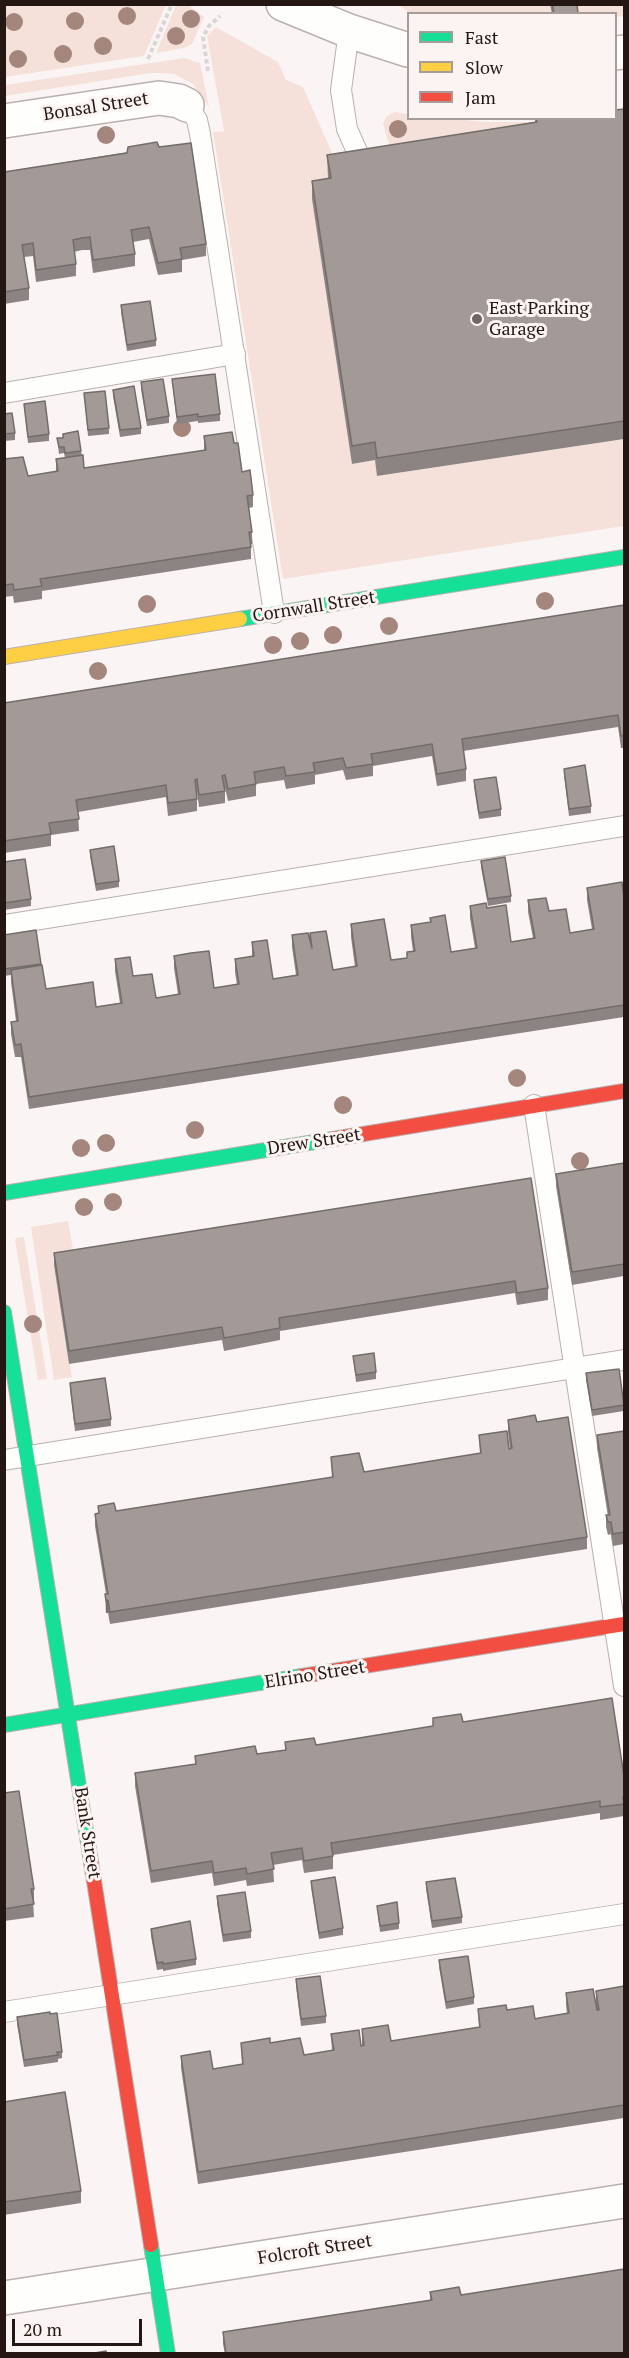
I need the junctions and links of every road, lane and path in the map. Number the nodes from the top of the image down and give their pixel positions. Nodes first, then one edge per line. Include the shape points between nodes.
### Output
1 (172, 4) edge
2 (283, 4) edge
3 (349, 31) junction
4 (407, 50) edge
5 (148, 58) dead end
6 (186, 105) joint
7 (4, 121) edge
8 (364, 168) edge
9 (235, 354) junction
10 (4, 393) edge
11 (624, 557) edge
12 (274, 613) junction
13 (4, 657) edge
14 (624, 826) edge
15 (4, 925) edge
16 (624, 1091) edge
17 (534, 1105) junction
18 (4, 1193) edge
19 (4, 1312) edge
20 (624, 1360) edge
21 (575, 1368) junction
22 (27, 1456) junction
23 (4, 1460) edge
24 (620, 1625) edge
25 (624, 1686) edge
26 (68, 1715) junction
27 (4, 1725) edge
28 (624, 1914) edge
29 (112, 1996) junction
30 (4, 2012) edge
31 (624, 2200) edge
32 (156, 2276) junction
33 (4, 2298) edge
34 (168, 2354) edge

1 - 5 path
2 - 3 street
3 - 4 street
3 - 8 lane via 341,90 348,129
6 - 7 street, Bonsal Street via 159,98
6 - 9 lane via 197,120 200,134
9 - 10 lane
9 - 12 lane
11 - 12 street, Cornwall Street
12 - 13 street, Cornwall Street
14 - 15 lane
16 - 17 street, Drew Street
17 - 18 street, Drew Street
17 - 21 lane
19 - 22 street, Bank Street
20 - 21 lane
21 - 22 lane
21 - 24 lane
22 - 23 lane
22 - 26 street, Bank Street
24 - 25 lane
24 - 26 street, Elrino Street
26 - 27 street, Elrino Street
26 - 29 street, Bank Street
28 - 29 lane
29 - 30 lane
29 - 32 street, Bank Street
31 - 32 street, Folcroft Street
32 - 33 street, Folcroft Street
32 - 34 street, Bank Street

